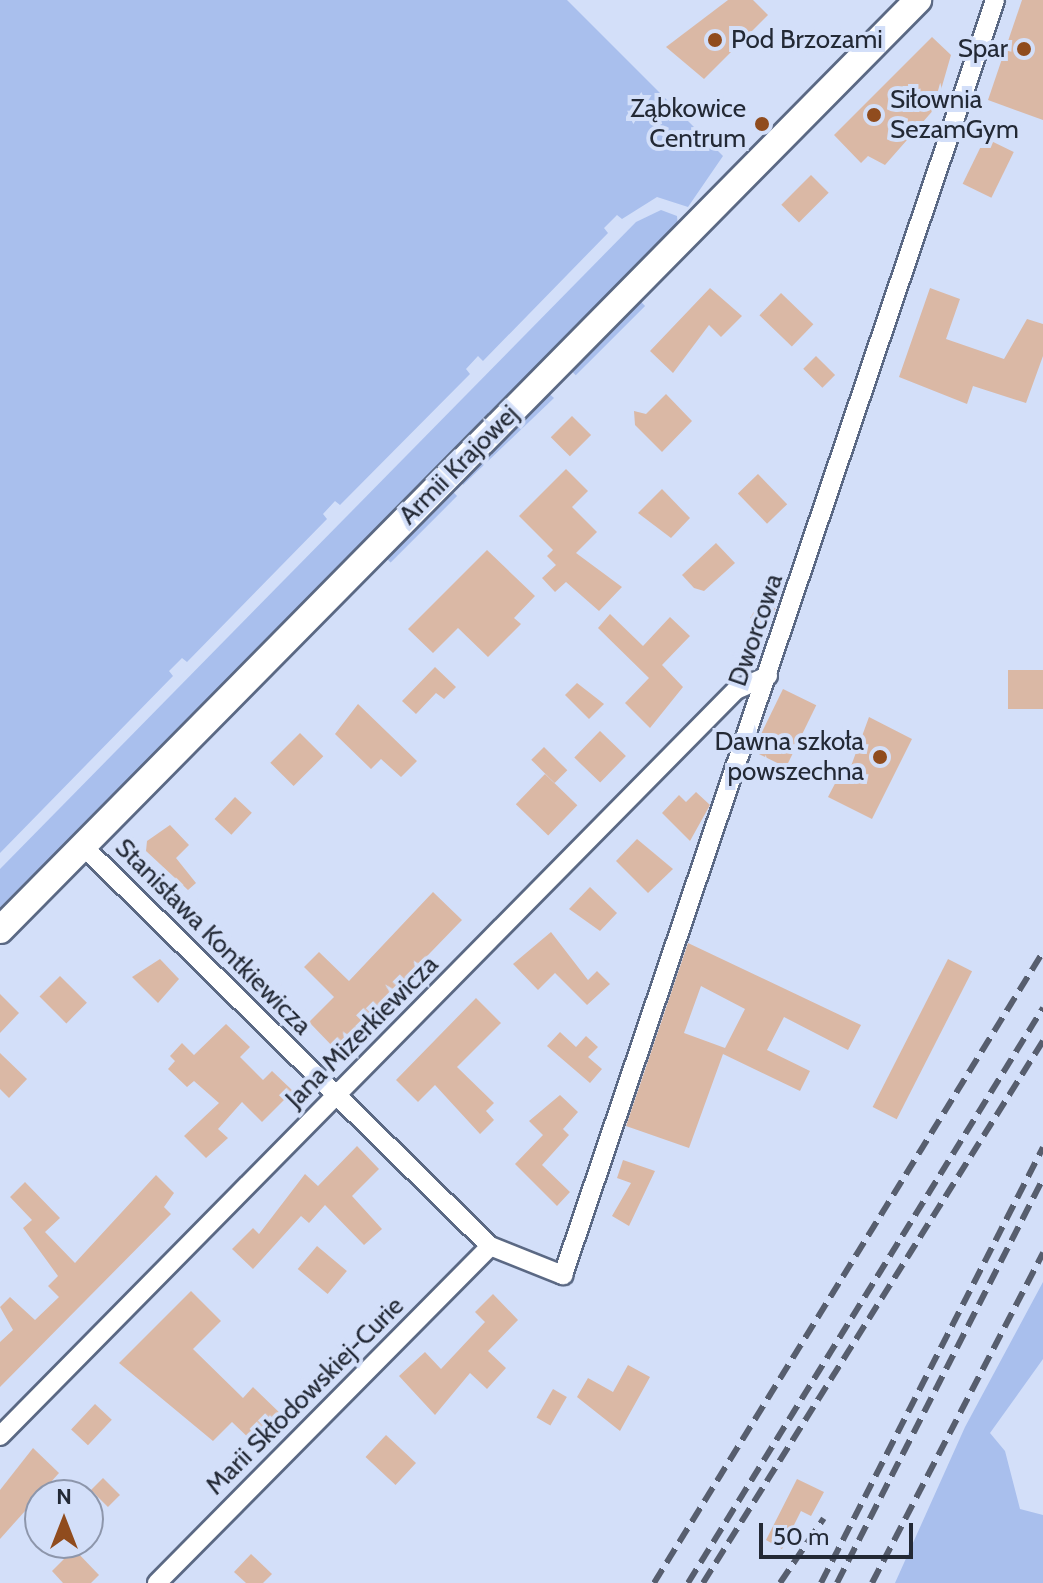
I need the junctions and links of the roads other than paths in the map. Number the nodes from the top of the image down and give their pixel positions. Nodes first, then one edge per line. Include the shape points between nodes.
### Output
1 (918, 0) edge
2 (995, 0) edge
3 (768, 676) junction
4 (83, 846) junction
5 (0, 930) edge
6 (337, 1095) junction
7 (490, 1246) junction
8 (563, 1275) joint
9 (0, 1436) edge
10 (157, 1583) edge

1 - 4 main road, Armii Krajowej
2 - 3 street, Dworcowa
3 - 6 street, Jana Mizerkiewicza via 736,690
3 - 8 street, Dworcowa
4 - 5 main road, Armii Krajowej
4 - 6 street, Stanisława Kontkiewicza
6 - 7 street, Stanisława Kontkiewicza
6 - 9 street, Jana Mizerkiewicza
7 - 8 street, Stanisława Kontkiewicza
7 - 10 street, Marii Skłodowskiej-Curie

